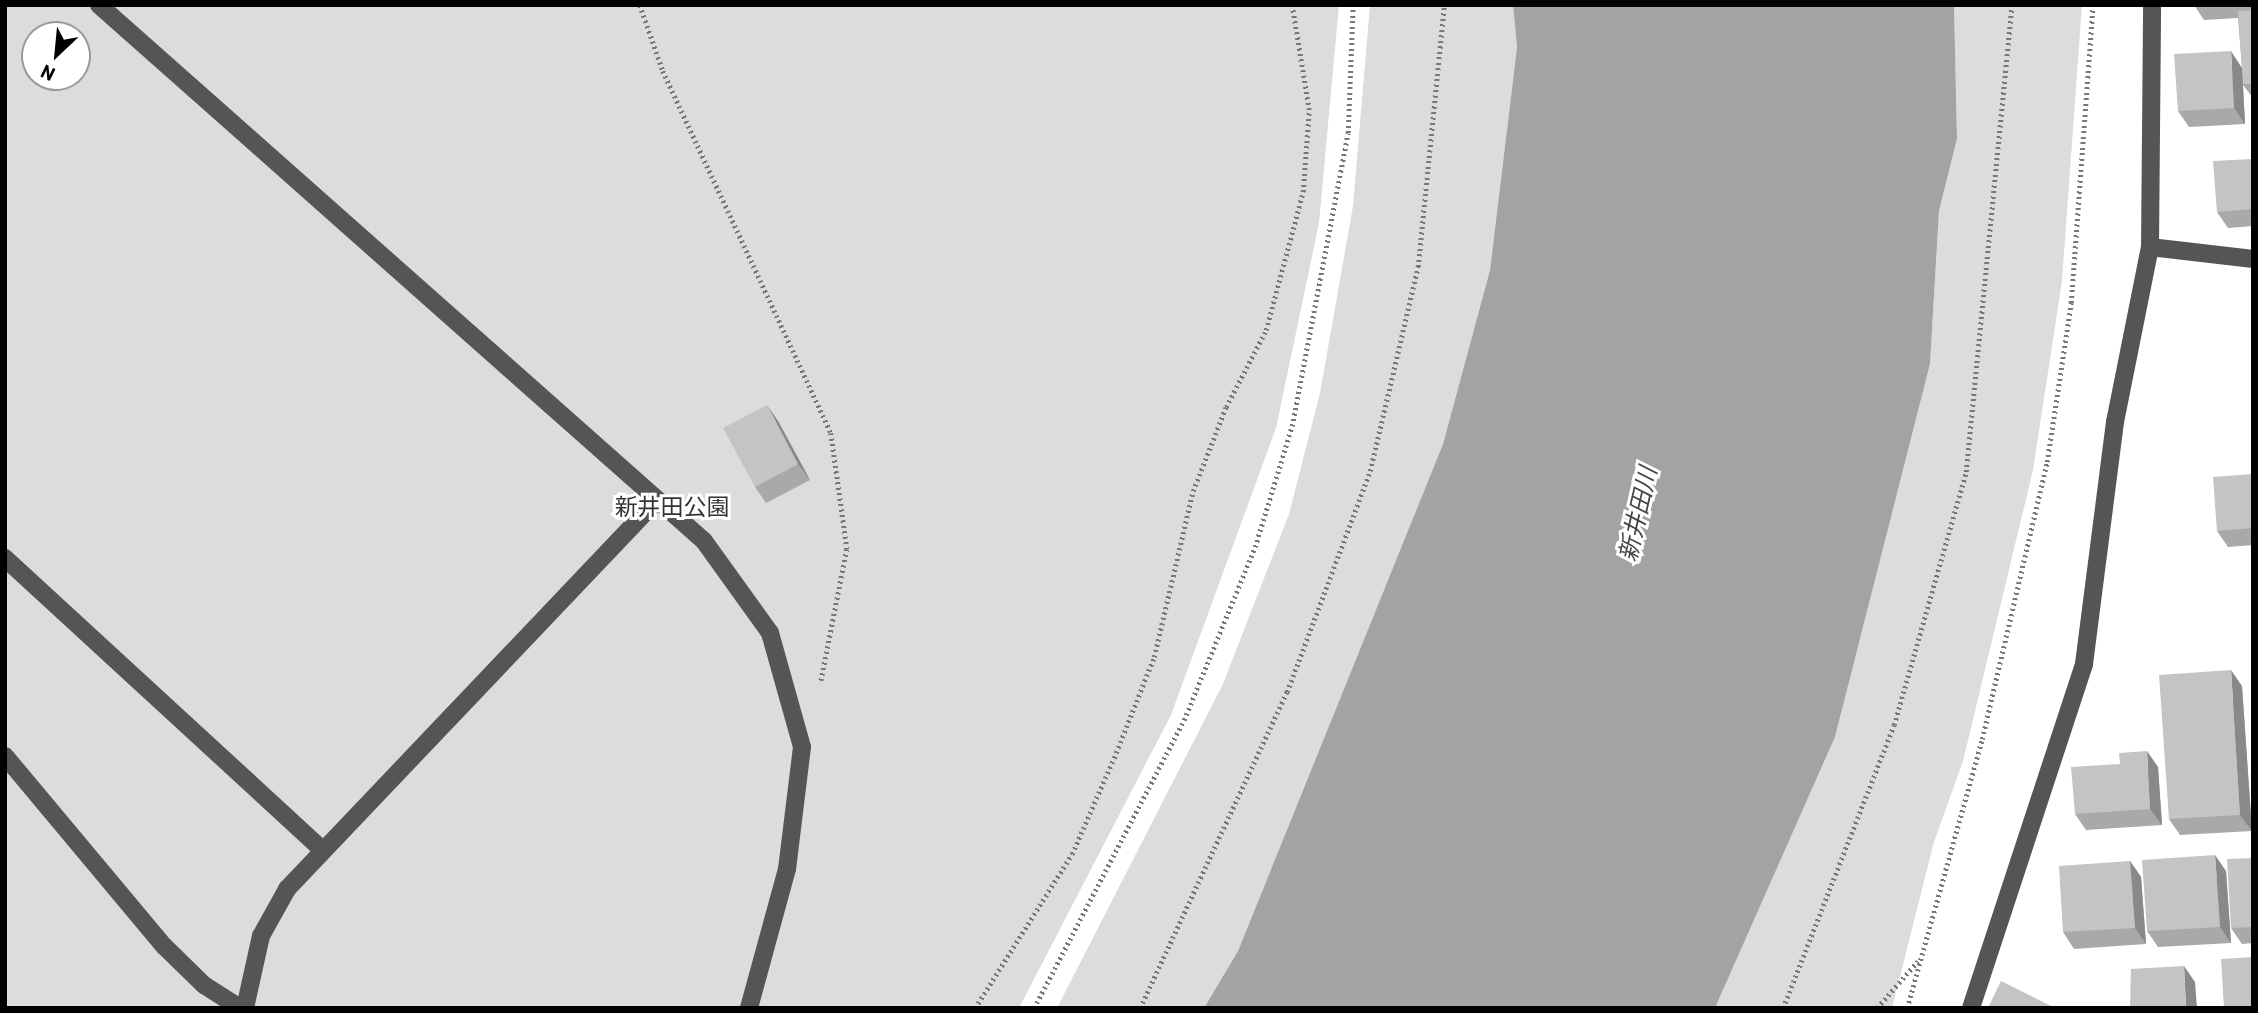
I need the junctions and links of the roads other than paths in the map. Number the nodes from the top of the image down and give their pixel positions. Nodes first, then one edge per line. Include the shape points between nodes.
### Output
1 (99, 5) edge
2 (2152, 5) edge
3 (2150, 247) junction
4 (2253, 259) edge
5 (657, 500) junction
6 (5, 558) edge
7 (5, 756) edge
8 (321, 849) junction
9 (243, 1008) edge
10 (749, 1008) edge
11 (1971, 1008) edge

1 - 5 street
2 - 3 street
3 - 4 street
3 - 11 street via 2115,422 2084,664
5 - 8 street
5 - 10 street via 704,541 769,633 802,747 788,869
6 - 8 street
7 - 9 street via 164,946 204,985
8 - 9 street via 287,889 261,936

